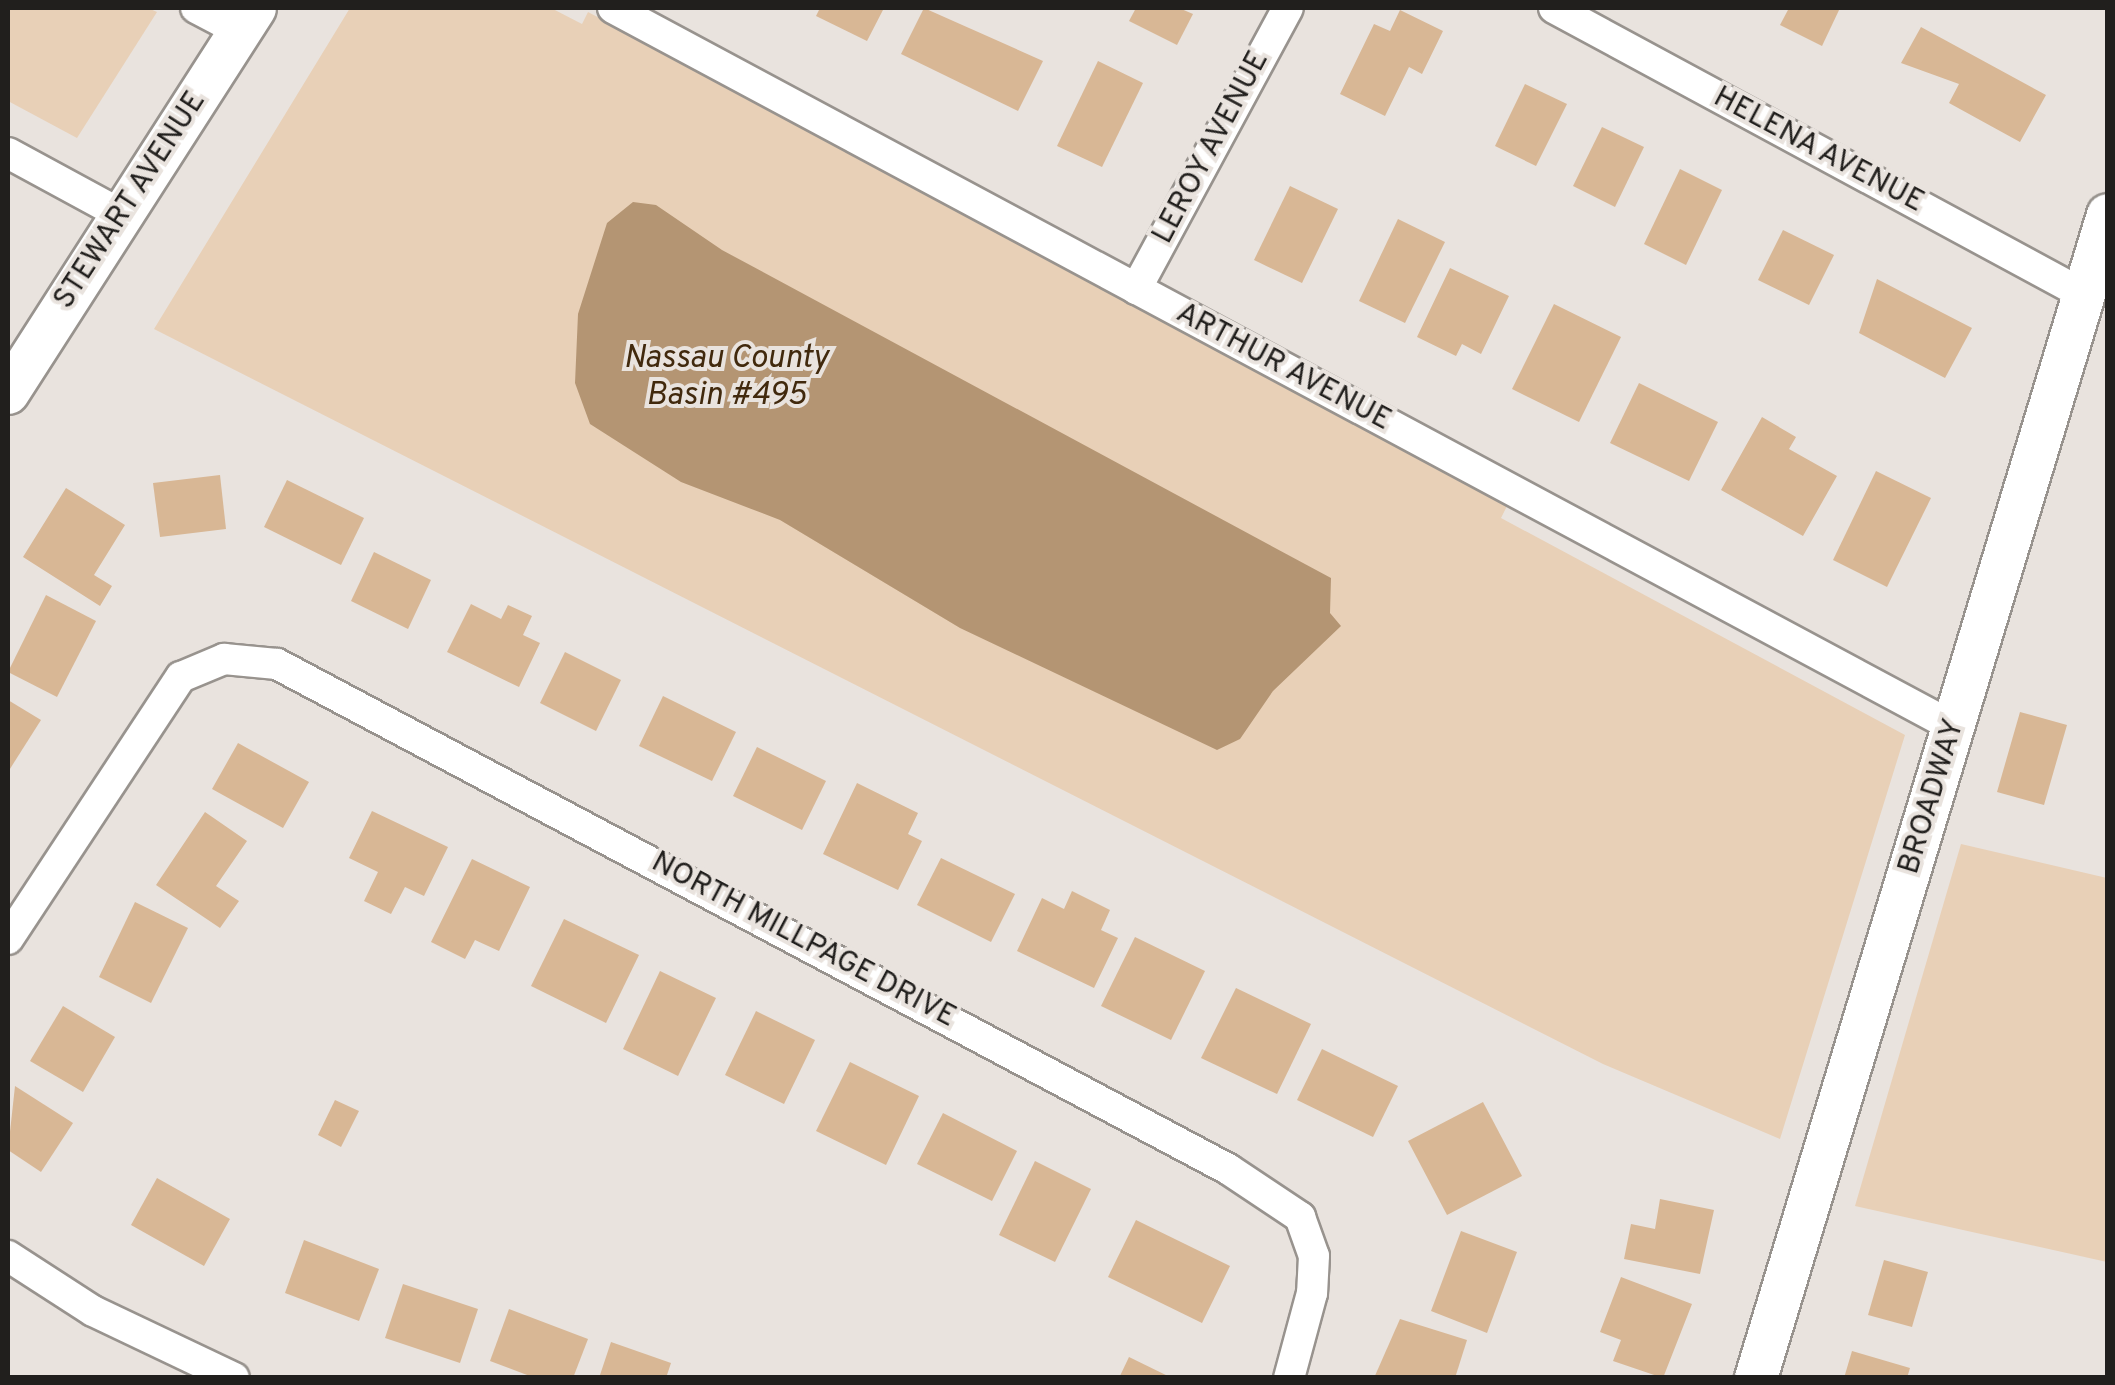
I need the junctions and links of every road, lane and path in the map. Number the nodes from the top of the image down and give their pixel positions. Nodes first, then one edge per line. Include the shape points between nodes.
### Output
1 (196, 8) edge
2 (613, 8) edge
3 (1288, 8) edge
4 (1554, 8) edge
5 (247, 19) edge
6 (8, 153) edge
7 (122, 215) junction
8 (2108, 215) edge
9 (1136, 289) junction
10 (2082, 294) junction
11 (8, 394) edge
12 (1954, 727) junction
13 (8, 939) edge
14 (8, 1256) edge
15 (234, 1378) edge
16 (1289, 1378) edge
17 (1756, 1378) edge

1 - 5 street
2 - 9 street, ARTHUR AVENUE
3 - 9 street, LEROY AVENUE
4 - 10 street, HELENA AVENUE
5 - 7 main road, STEWART AVENUE
6 - 7 street
7 - 11 main road, STEWART AVENUE
8 - 10 main road, BROADWAY
9 - 12 street, ARTHUR AVENUE
10 - 12 main road, BROADWAY
12 - 17 main road, BROADWAY
13 - 16 street, NORTH MILLPAGE DRIVE via 160,698 224,658 278,664 1228,1169 1300,1216 1314,1256 1312,1293
14 - 15 street via 93,1311

